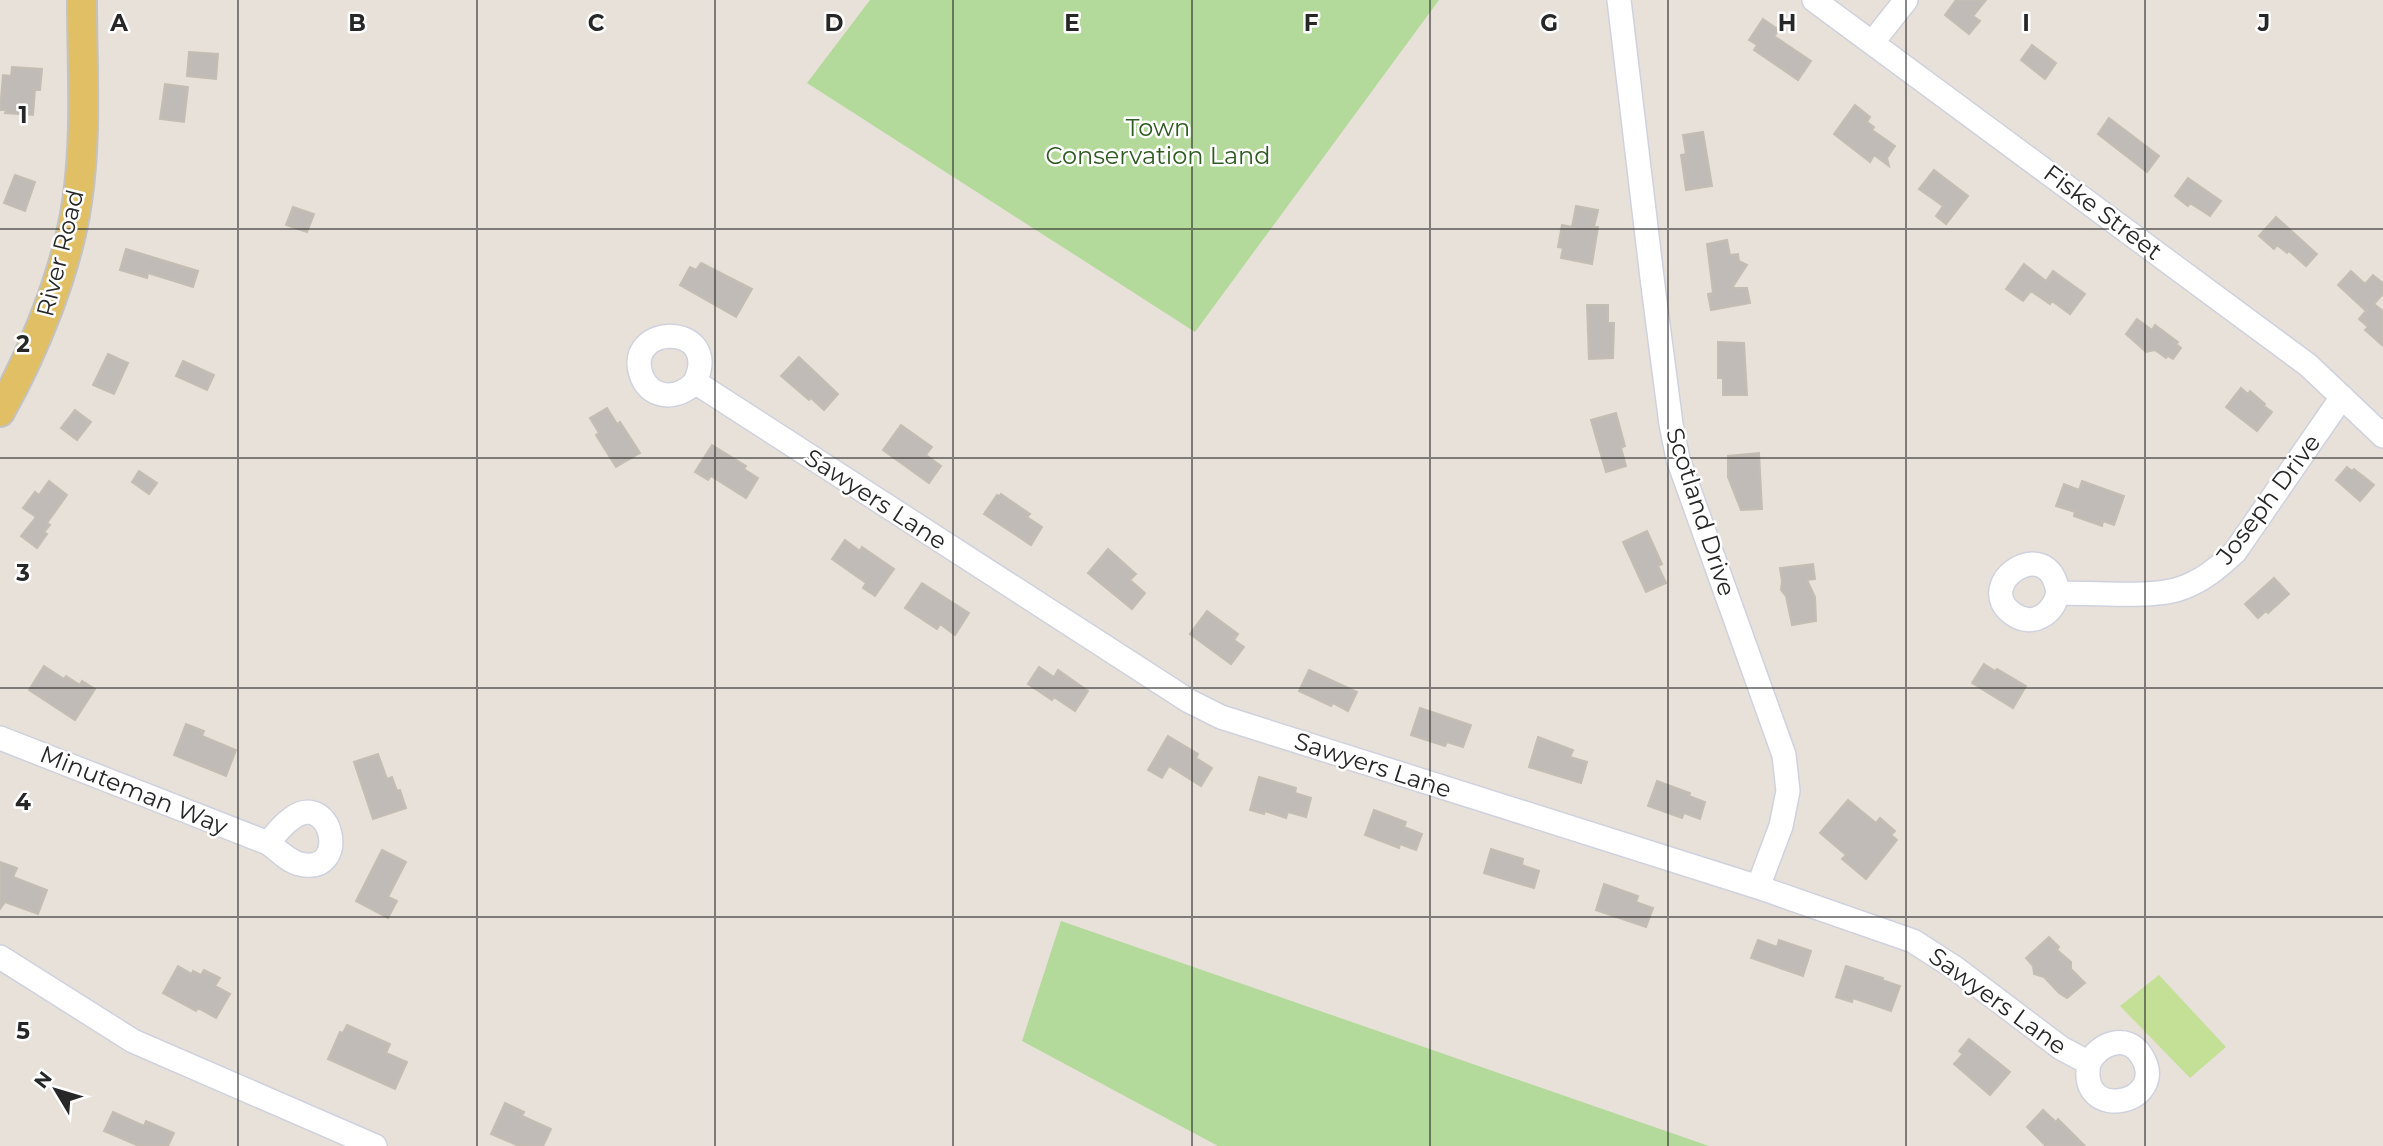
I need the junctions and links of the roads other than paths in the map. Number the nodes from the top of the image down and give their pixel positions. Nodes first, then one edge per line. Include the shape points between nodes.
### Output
1 (82, 0) edge
2 (1619, 0) edge
3 (1814, 0) edge
4 (1906, 0) edge
5 (1872, 43) junction
6 (695, 382) dead end
7 (2342, 397) junction
8 (0, 412) edge
9 (2383, 436) edge
10 (2058, 593) dead end
11 (0, 738) edge
12 (268, 843) dead end
13 (1758, 887) junction
14 (0, 957) edge
15 (2089, 1063) dead end
16 (375, 1146) edge

1 - 8 main road, River Road via 77,203 41,327
2 - 13 street, Scotland Drive via 1678,460 1784,755 1788,791 1781,826
3 - 5 street, Fiske Street
4 - 5 street
5 - 7 street, Fiske Street via 2297,357
6 - 13 street, Sawyers Lane via 1189,701 1221,717
7 - 9 street, Fiske Street
7 - 10 street, Joseph Drive via 2235,552 2217,569 2179,589 2158,593
11 - 12 street, Minuteman Way
13 - 15 street, Sawyers Lane via 1913,941 2061,1048
14 - 16 street via 133,1041

